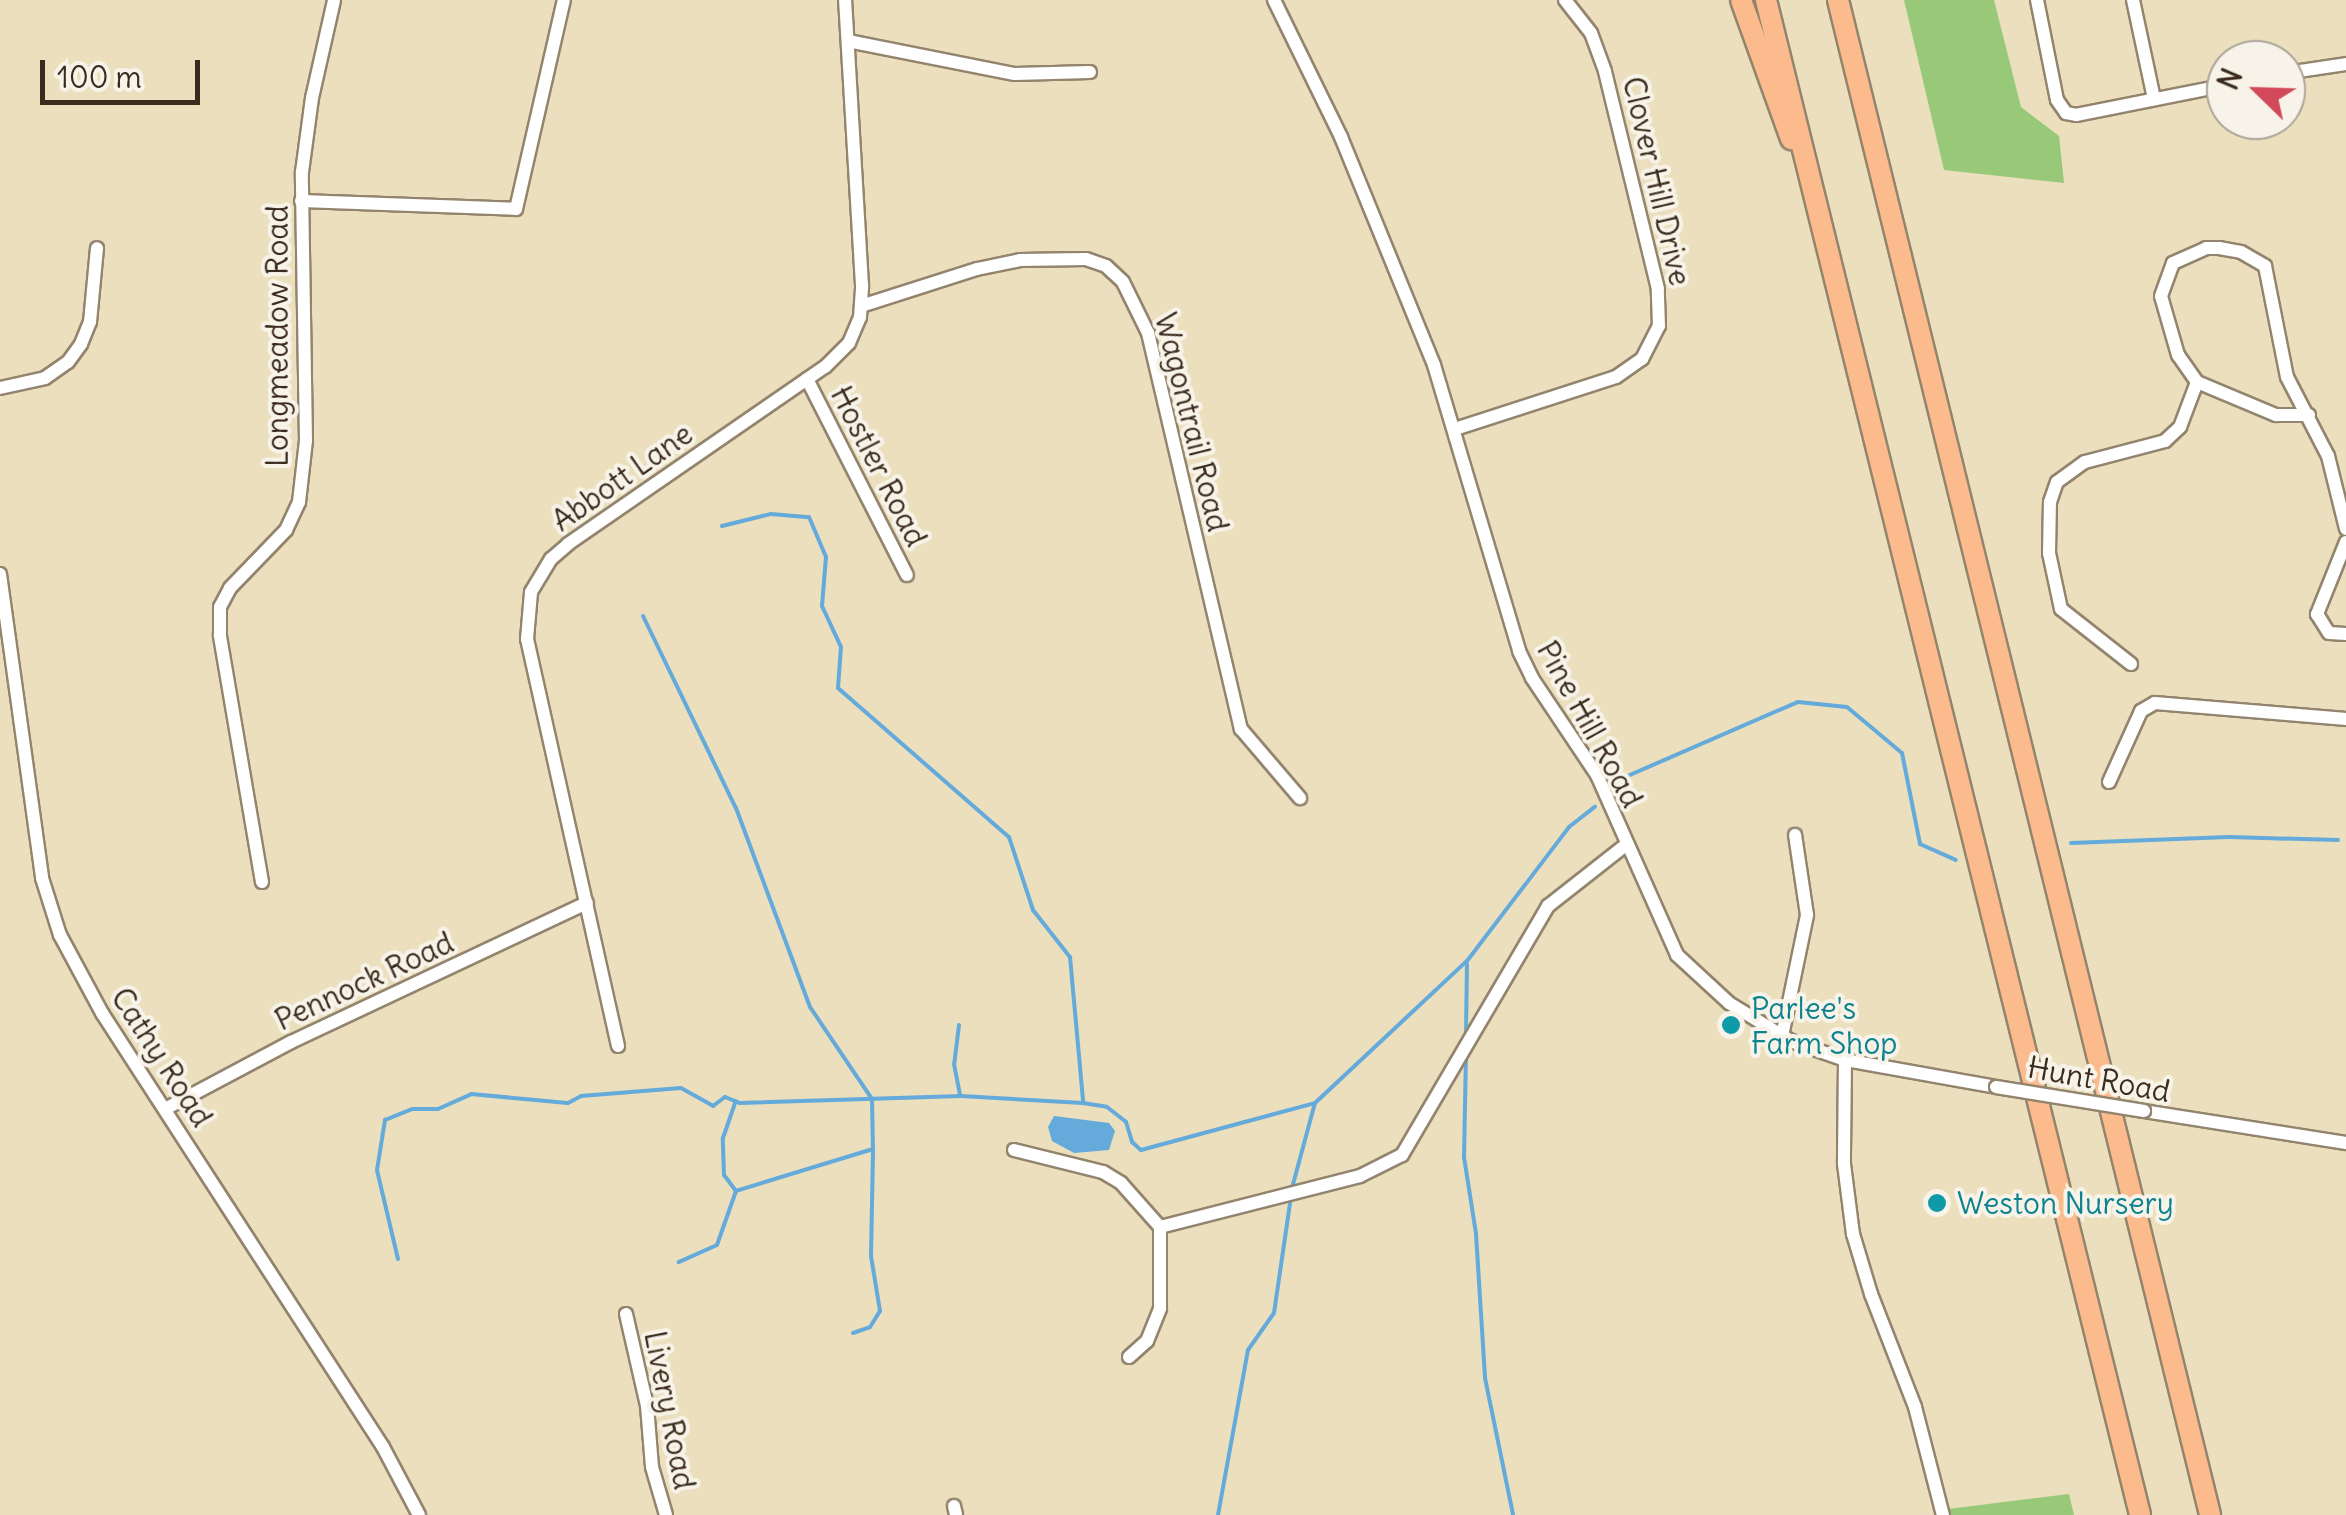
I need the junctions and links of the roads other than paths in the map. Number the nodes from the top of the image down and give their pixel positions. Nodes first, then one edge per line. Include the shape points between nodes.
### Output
1 (334, 0) edge
2 (564, 0) edge
3 (845, 0) edge
4 (1274, 0) edge
5 (1565, 0) edge
6 (1741, 0) edge
7 (1766, 0) edge
8 (1838, 0) edge
9 (1846, 0) edge
10 (2036, 0) edge
11 (2134, 0) edge
12 (848, 41) junction
13 (2346, 64) edge
14 (2306, 70) edge
15 (1090, 72) dead end
16 (2206, 89) edge
17 (2154, 99) junction
18 (1865, 112) junction
19 (1814, 190) junction
20 (302, 201) junction
21 (97, 248) dead end
22 (860, 306) junction
23 (807, 379) junction
24 (2197, 382) junction
25 (0, 388) edge
26 (2309, 415) junction
27 (1455, 429) junction
28 (2346, 529) edge
29 (2346, 542) edge
30 (0, 574) edge
31 (907, 575) dead end
32 (4, 629) edge
33 (2346, 634) edge
34 (2131, 664) dead end
35 (2346, 719) edge
36 (2109, 782) dead end
37 (1300, 798) dead end
38 (1795, 835) dead end
39 (1627, 844) junction
40 (262, 882) dead end
41 (586, 902) junction
42 (1782, 1036) junction
43 (618, 1046) dead end
44 (1845, 1060) junction
45 (165, 1110) junction
46 (2346, 1144) edge
47 (1014, 1150) dead end
48 (1160, 1227) junction
49 (626, 1314) dead end
50 (1128, 1357) dead end
51 (419, 1515) edge
52 (666, 1515) edge
53 (1944, 1515) edge
54 (2140, 1515) edge
55 (2210, 1515) edge

1 - 20 street, Longmeadow Road via 305,138
2 - 20 street via 516,209
3 - 12 street, Abbott Lane
4 - 27 street, Pine Hill Road via 1355,169
5 - 27 street, Clover Hill Drive via 1591,33 1605,71 1658,289 1657,332 1642,359 1616,377
6 - 19 highway
7 - 19 highway
8 - 18 highway
9 - 18 highway
10 - 17 street via 2062,110 2076,115
11 - 17 street
12 - 15 street via 1014,74
12 - 22 street, Abbott Lane
13 - 14 street
16 - 17 street
18 - 55 highway
19 - 54 highway
20 - 40 street, Longmeadow Road via 306,441 299,502 286,530 220,607
21 - 25 street via 90,322 68,363 45,378
22 - 23 street, Abbott Lane via 848,343
22 - 37 street, Wagontrail Road via 1020,260 1086,259 1123,282 1148,333 1241,729
23 - 31 street, Hostler Road
23 - 41 street, Abbott Lane via 568,544 531,592 528,638
24 - 26 street via 2276,414
24 - 26 street via 2178,356 2161,296 2173,263 2185,256 2206,248 2241,252 2265,266 2287,377
24 - 34 street via 2180,426 2165,441 2084,462 2057,482 2050,502 2049,554 2061,609
26 - 28 street via 2328,456
27 - 39 street, Pine Hill Road via 1519,651 1598,775
29 - 33 street via 2318,614 2328,633
30 - 32 street, Cathy Road
32 - 45 street, Cathy Road via 51,913 102,1013
35 - 36 street via 2156,703 2141,711
38 - 42 street via 1806,915
39 - 42 street, Pine Hill Road via 1677,955 1729,1003
39 - 48 street via 1548,906 1402,1155 1360,1176
41 - 43 street, Abbott Lane
41 - 45 street, Pennock Road via 291,1042
42 - 44 street, Pine Hill Road
44 - 46 street, Hunt Road, bridge
44 - 53 street via 1844,1164 1854,1234 1870,1294 1916,1407
45 - 51 street, Cathy Road via 383,1447
47 - 48 street via 1103,1172
48 - 50 street via 1160,1308 1147,1341
49 - 52 street, Livery Road

